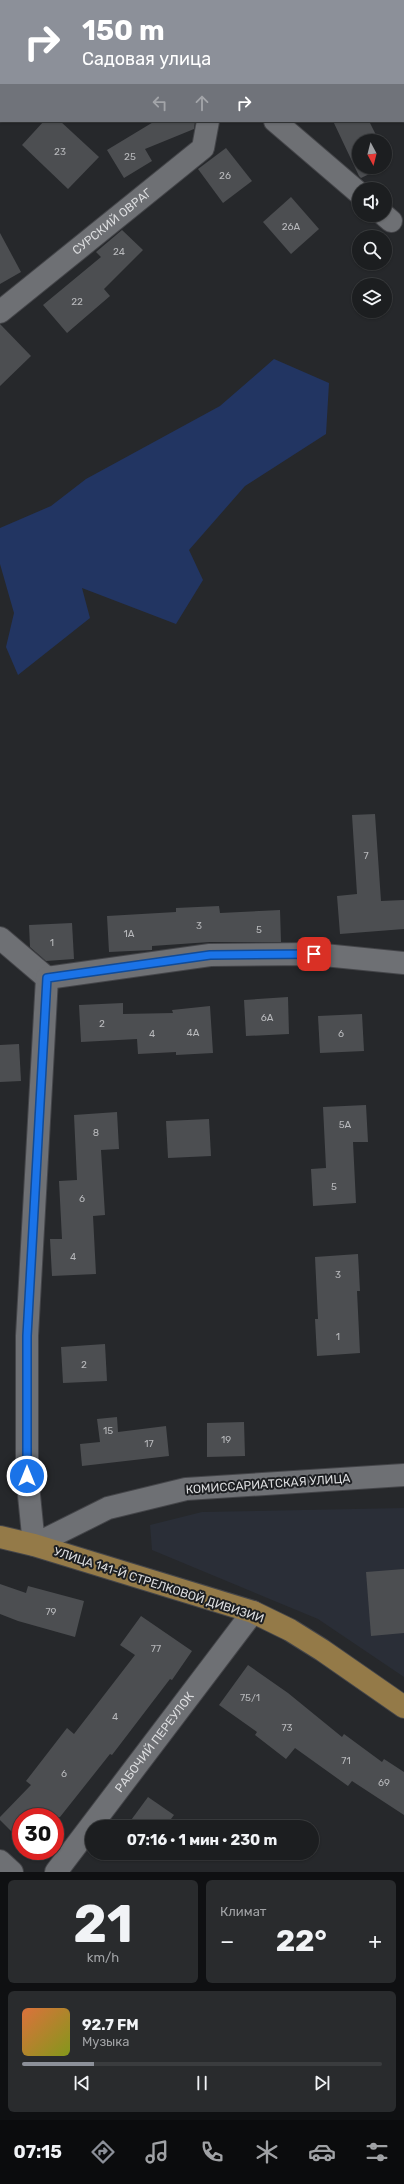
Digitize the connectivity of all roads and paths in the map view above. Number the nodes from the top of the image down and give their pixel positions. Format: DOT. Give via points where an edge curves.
graph roads {
  1 [pos="208,122"];
  2 [pos="276,122"];
  3 [pos="352,187"];
  4 [pos="0,312"];
  5 [pos="0,938"];
  6 [pos="404,963"];
  7 [pos="47,978"];
  8 [pos="404,1475"];
  9 [pos="0,1537"];
  10 [pos="34,1545"];
  11 [pos="252,1612"];
  12 [pos="404,1707"];
  13 [pos="0,1861"];
  14 [pos="12,1872"];
  15 [pos="56,1872"];
  1 -- 4 [label="street, СУРСКИЙ ОВРАГ" via="203,148"];
  2 -- 3 [label="street"];
  5 -- 7 [label="street"];
  6 -- 7 [label="street" via="314,954 210,955"];
  7 -- 10 [label="street" via="27,1336 27,1476"];
  8 -- 10 [label="street, КОМИССАРИАТСКАЯ УЛИЦА" via="186,1489 108,1508"];
  9 -- 10 [label="main road"];
  10 -- 11 [label="main road, УЛИЦА 141-Й СТРЕЛКОВОЙ ДИВИЗИИ"];
  11 -- 12 [label="main road, УЛИЦА 141-Й СТРЕЛКОВОЙ ДИВИЗИИ" via="290,1630 322,1650"];
  11 -- 15 [label="street, РАБОЧИЙ ПЕРЕУЛОК"];
  13 -- 14 [label="street"];
}
